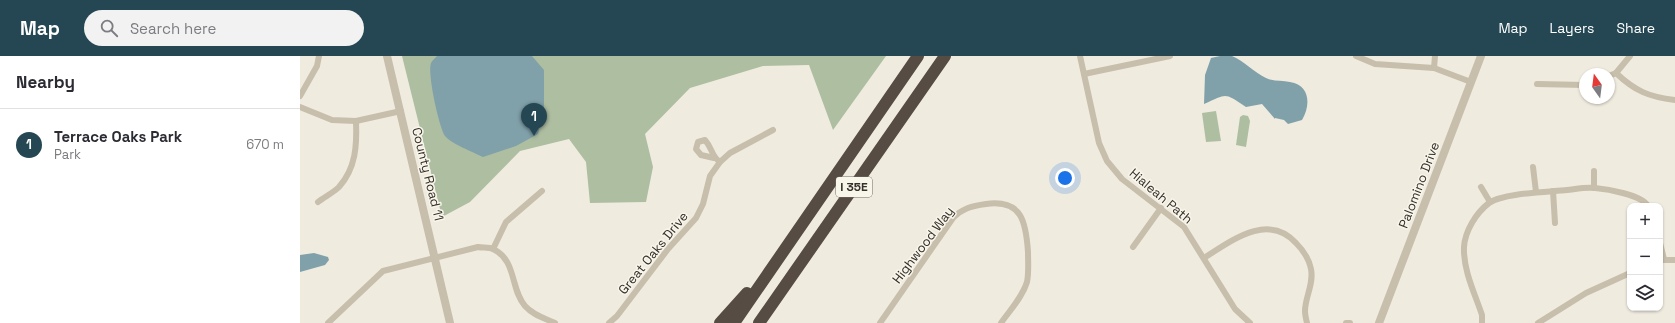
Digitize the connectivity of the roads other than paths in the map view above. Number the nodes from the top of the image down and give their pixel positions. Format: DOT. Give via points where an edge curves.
graph roads {
  1 [pos="319,56"];
  2 [pos="387,56"];
  3 [pos="918,56"];
  4 [pos="945,56"];
  5 [pos="1080,56"];
  6 [pos="1167,56"];
  7 [pos="1356,56"];
  8 [pos="1435,56"];
  9 [pos="1481,56"];
  10 [pos="1630,56"];
  11 [pos="1434,68"];
  12 [pos="1616,73"];
  13 [pos="1084,74"];
  14 [pos="1471,82"];
  15 [pos="1537,84"];
  16 [pos="1579,85"];
  17 [pos="300,96"];
  18 [pos="1675,100"];
  19 [pos="300,108"];
  20 [pos="401,111"];
  21 [pos="356,121"];
  22 [pos="773,130"];
  23 [pos="714,158"];
  24 [pos="720,162"];
  25 [pos="1533,167"];
  26 [pos="1594,171"];
  27 [pos="1481,187"];
  28 [pos="1594,188"];
  29 [pos="542,191"];
  30 [pos="1553,191"];
  31 [pos="1536,192"];
  32 [pos="318,202"];
  33 [pos="1490,202"];
  34 [pos="1647,203"];
  35 [pos="1161,208"];
  36 [pos="1555,224"];
  37 [pos="1132,247"];
  38 [pos="493,249"];
  39 [pos="436,257"];
  40 [pos="1204,258"];
  41 [pos="1663,259"];
  42 [pos="777,260"];
  43 [pos="1675,260"];
  44 [pos="1627,274"];
  45 [pos="444,298"];
  46 [pos="761,321"];
  47 [pos="328,323"];
  48 [pos="450,323"];
  49 [pos="454,323"];
  50 [pos="554,323"];
  51 [pos="609,323"];
  52 [pos="720,323"];
  53 [pos="734,323"];
  54 [pos="880,323"];
  55 [pos="1001,323"];
  56 [pos="1250,323"];
  57 [pos="1307,323"];
  58 [pos="1346,323"];
  59 [pos="1350,323"];
  60 [pos="1378,323"];
  61 [pos="1482,323"];
  62 [pos="1538,323"];
  1 -- 17 [label="street" via="317,66"];
  2 -- 20 [label="street, County Road 11"];
  3 -- 42 [label="highway, I 35E"];
  4 -- 46 [label="highway, I 35E"];
  5 -- 13 [label="street, Hialeah Path"];
  6 -- 13 [label="street"];
  7 -- 11 [label="street" via="1375,64"];
  8 -- 11 [label="street"];
  9 -- 14 [label="street, Palomino Drive"];
  10 -- 12 [label="street"];
  11 -- 14 [label="street"];
  12 -- 18 [label="street" via="1629,85 1647,95"];
  13 -- 35 [label="street, Hialeah Path" via="1099,143 1107,161 1122,179"];
  14 -- 60 [label="street, Palomino Drive"];
  15 -- 16 [label="street"];
  19 -- 21 [label="street" via="332,120"];
  20 -- 21 [label="street"];
  20 -- 39 [label="street, County Road 11"];
  21 -- 32 [label="street" via="357,147 350,169 338,187"];
  22 -- 24 [label="street, Great Oaks Drive" via="730,153"];
  23 -- 24 [label="street"];
  24 -- 51 [label="street, Great Oaks Drive" via="710,176 703,204 696,218"];
  25 -- 31 [label="street"];
  26 -- 28 [label="street"];
  27 -- 33 [label="street"];
  28 -- 30 [label="street"];
  28 -- 34 [label="street" via="1636,197"];
  29 -- 38 [label="street" via="506,222"];
  30 -- 31 [label="street"];
  30 -- 36 [label="street"];
  31 -- 33 [label="street" via="1508,196"];
  33 -- 61 [label="street" via="1472,222 1464,248 1466,266 1482,315"];
  35 -- 37 [label="street"];
  35 -- 40 [label="street, Hialeah Path" via="1184,227"];
  38 -- 39 [label="street" via="478,247"];
  38 -- 50 [label="street" via="508,261 519,296 525,306 532,313"];
  39 -- 45 [label="street, County Road 11"];
  39 -- 47 [label="street" via="383,271"];
  40 -- 56 [label="street, Hialeah Path" via="1235,309"];
  40 -- 57 [label="street" via="1253,230 1273,230 1292,238 1305,252 1311,269 1312,284 1305,310"];
  41 -- 43 [label="street"];
  42 -- 52 [label="highway"];
  42 -- 53 [label="highway, I 35E"];
  44 -- 62 [label="street" via="1586,293"];
  45 -- 48 [label="street"];
  45 -- 49 [label="street"];
  54 -- 55 [label="street, Highwood Way" via="953,218 968,207 997,203 1008,206 1018,213 1023,221 1027,230 1029,268 1022,296"];
  58 -- 59 [label="street"];
}
